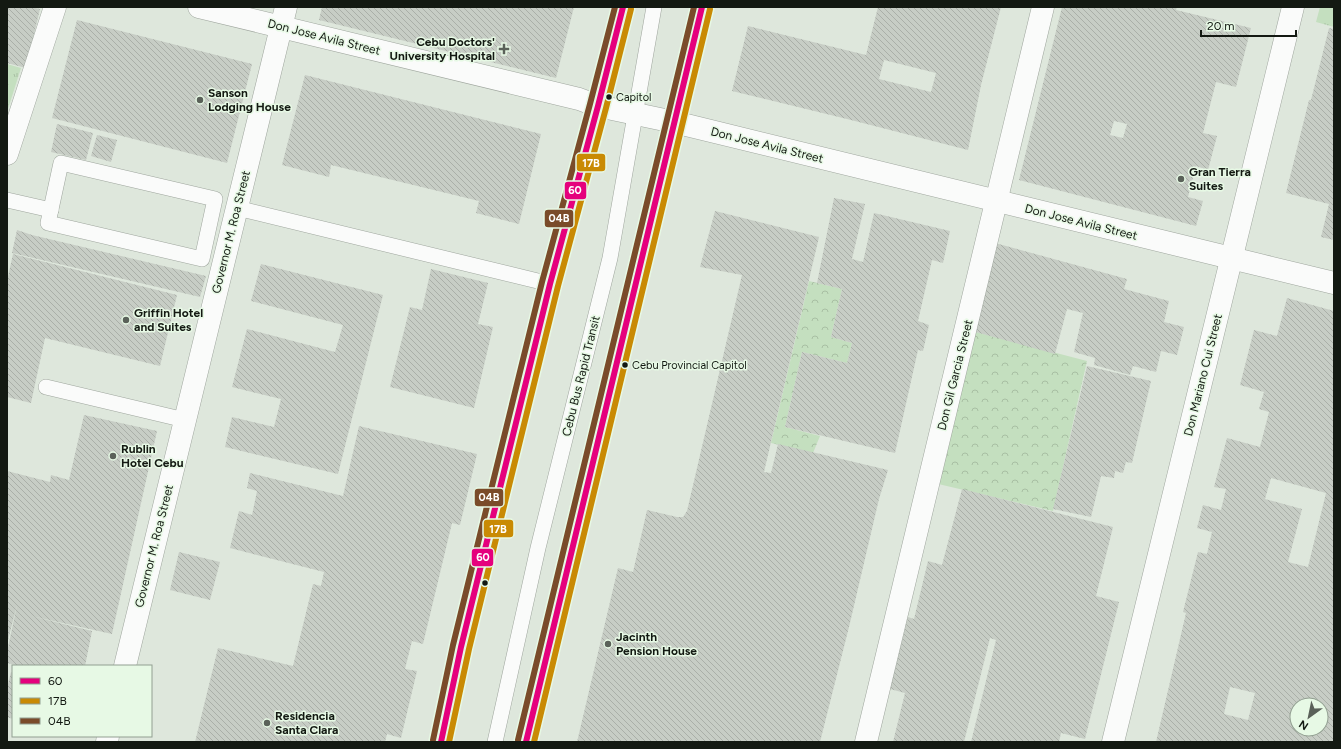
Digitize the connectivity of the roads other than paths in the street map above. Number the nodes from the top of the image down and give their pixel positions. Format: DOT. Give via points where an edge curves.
graph roads {
  1 [pos="55,7"];
  2 [pos="199,7"];
  3 [pos="622,7"];
  4 [pos="654,7"];
  5 [pos="702,7"];
  6 [pos="1043,7"];
  7 [pos="1293,7"];
  8 [pos="283,17"];
  9 [pos="598,106"];
  10 [pos="636,113"];
  11 [pos="674,122"];
  12 [pos="7,154"];
  13 [pos="7,200"];
  14 [pos="996,201"];
  15 [pos="51,210"];
  16 [pos="212,212"];
  17 [pos="236,212"];
  18 [pos="1231,258"];
  19 [pos="1334,283"];
  20 [pos="550,284"];
  21 [pos="46,387"];
  22 [pos="185,420"];
  23 [pos="125,665"];
  24 [pos="441,742"];
  25 [pos="495,742"];
  26 [pos="526,742"];
  27 [pos="866,742"];
  28 [pos="1113,742"];
  1 -- 12 [label="street"];
  2 -- 8 [label="street, Don Jose Avila Street"];
  3 -- 9 [label="street"];
  4 -- 10 [label="lane, Cebu Bus Rapid Transit"];
  5 -- 11 [label="street"];
  6 -- 14 [label="street, Don Gil Garcia Street"];
  7 -- 18 [label="street, Don Mariano Cui Street"];
  8 -- 9 [label="street, Don Jose Avila Street"];
  8 -- 17 [label="street, Governor M. Roa Street"];
  9 -- 10 [label="street, Don Jose Avila Street"];
  9 -- 20 [label="street"];
  10 -- 11 [label="street, Don Jose Avila Street"];
  10 -- 25 [label="lane, Cebu Bus Rapid Transit" via="610,258 538,548"];
  11 -- 14 [label="street, Don Jose Avila Street"];
  11 -- 26 [label="street"];
  13 -- 15 [label="lane"];
  14 -- 18 [label="street, Don Jose Avila Street"];
  14 -- 27 [label="street, Don Gil Garcia Street"];
  15 -- 16 [label="lane" via="61,163 215,199"];
  15 -- 16 [label="lane" via="48,223 202,259"];
  16 -- 17 [label="lane"];
  17 -- 20 [label="lane"];
  17 -- 22 [label="street, Governor M. Roa Street"];
  18 -- 19 [label="street, Don Jose Avila Street"];
  18 -- 28 [label="street, Don Mariano Cui Street"];
  20 -- 24 [label="street" via="463,639"];
  21 -- 22 [label="lane"];
  22 -- 23 [label="street, Governor M. Roa Street"];
}
